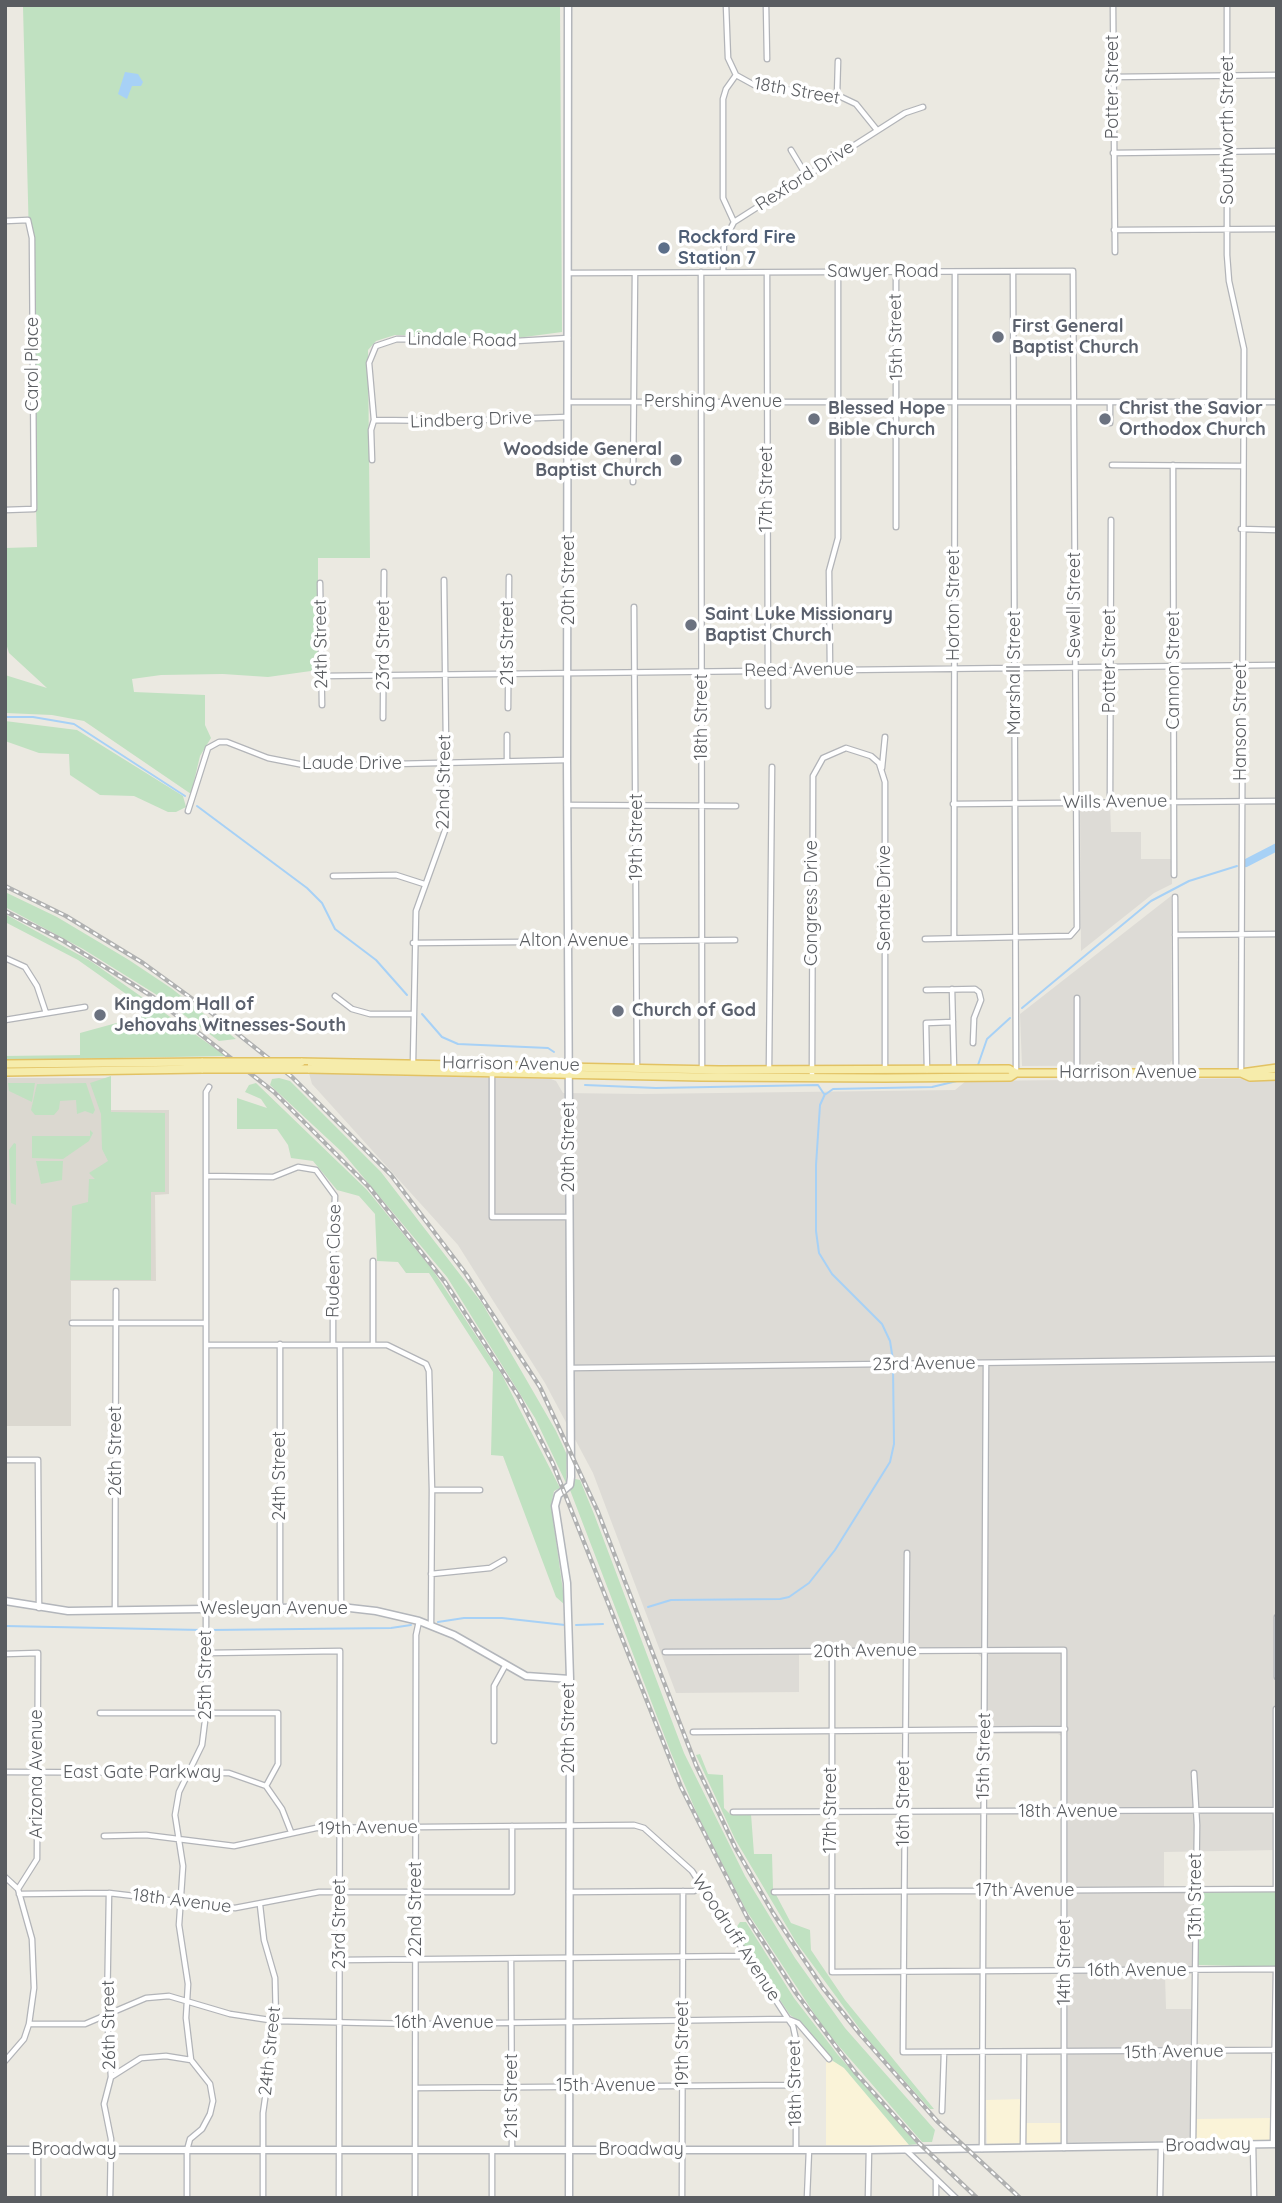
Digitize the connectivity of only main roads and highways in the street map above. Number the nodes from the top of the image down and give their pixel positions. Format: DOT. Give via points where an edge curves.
graph roads {
  1 [pos="5,1064"];
  2 [pos="203,1066"];
  3 [pos="1277,1068"];
  4 [pos="5,1072"];
  5 [pos="702,1073"];
  6 [pos="1016,1073"];
  7 [pos="1241,1073"];
  8 [pos="812,1074"];
  9 [pos="1277,1076"];
  1 -- 2 [label="main road, Harrison Avenue"];
  2 -- 4 [label="main road, Harrison Avenue"];
  2 -- 5 [label="main road, Harrison Avenue, bridge"];
  2 -- 5 [label="main road, Harrison Avenue, bridge" via="413,1062"];
  3 -- 7 [label="main road, Harrison Avenue"];
  5 -- 8 [label="main road, Harrison Avenue"];
  5 -- 8 [label="main road, Harrison Avenue" via="769,1070"];
  6 -- 7 [label="main road, Harrison Avenue"];
  6 -- 8 [label="main road, Harrison Avenue" via="1009,1069"];
  6 -- 8 [label="main road, Harrison Avenue" via="1010,1077"];
  7 -- 9 [label="main road, Harrison Avenue"];
}
